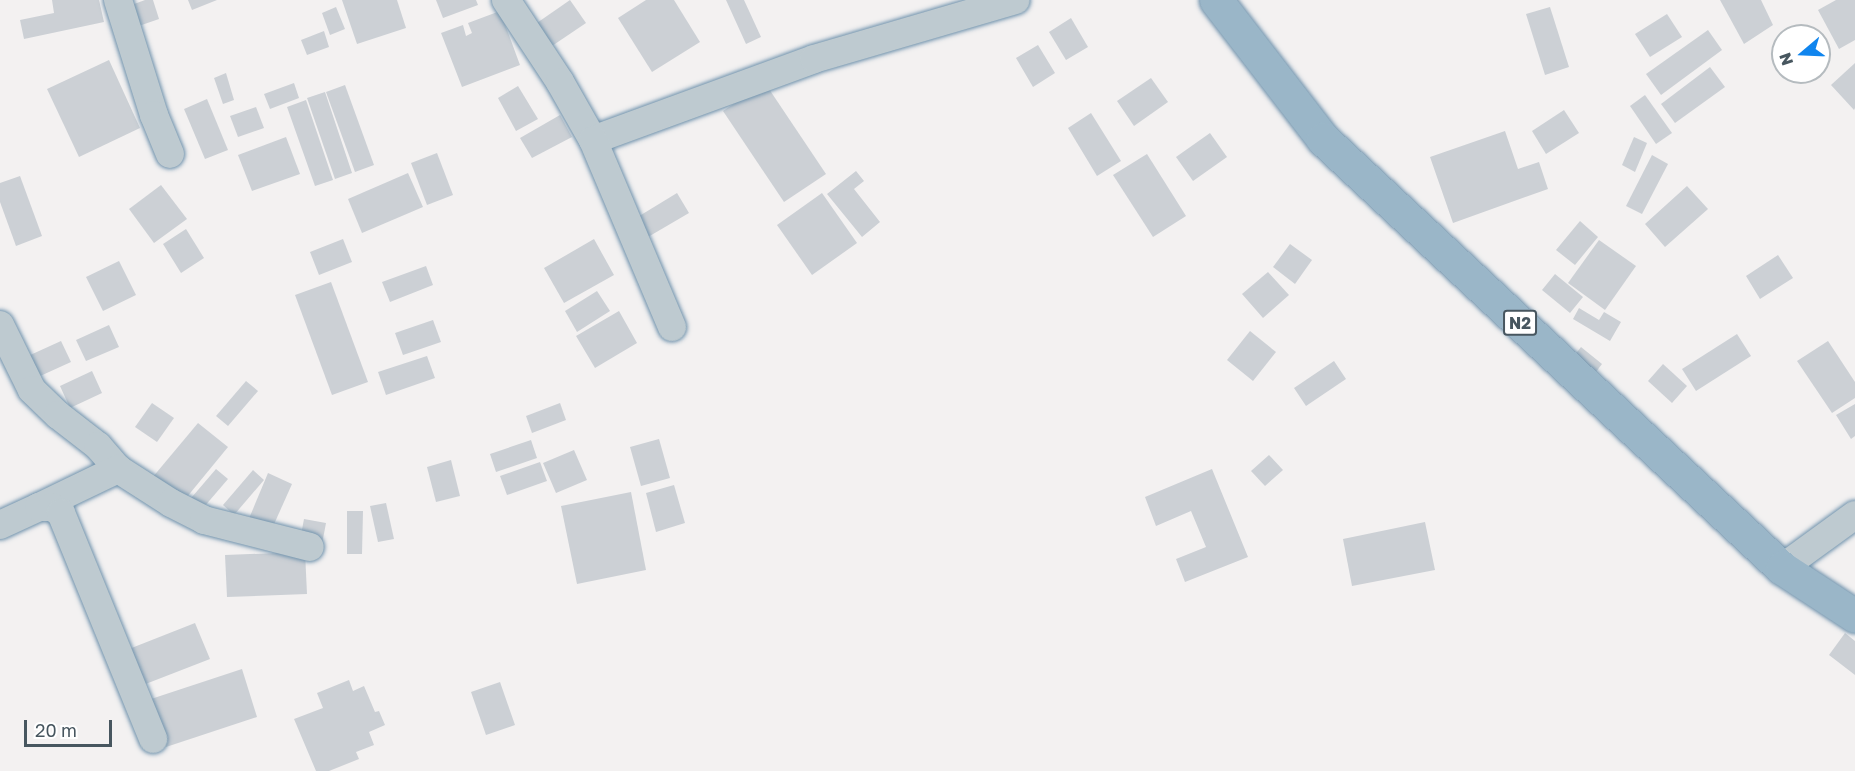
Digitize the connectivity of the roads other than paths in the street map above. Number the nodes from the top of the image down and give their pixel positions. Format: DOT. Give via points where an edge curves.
graph roads {
  1 [pos="118,0"];
  2 [pos="506,0"];
  3 [pos="1017,0"];
  4 [pos="1216,0"];
  5 [pos="593,140"];
  6 [pos="170,154"];
  7 [pos="0,325"];
  8 [pos="672,327"];
  9 [pos="118,469"];
  10 [pos="39,507"];
  11 [pos="1855,514"];
  12 [pos="0,525"];
  13 [pos="310,547"];
  14 [pos="1782,567"];
  15 [pos="1855,616"];
  16 [pos="153,740"];
  1 -- 6 [label="street"];
  2 -- 5 [label="street"];
  3 -- 5 [label="street" via="814,59"];
  4 -- 14 [label="highway, N2" via="1323,139"];
  5 -- 8 [label="street"];
  7 -- 9 [label="street" via="32,390 58,416 98,446"];
  9 -- 10 [label="street"];
  9 -- 13 [label="street" via="204,520"];
  10 -- 12 [label="street"];
  10 -- 16 [label="street" via="52,507 61,513"];
  11 -- 14 [label="street"];
  14 -- 15 [label="highway, N2"];
}
